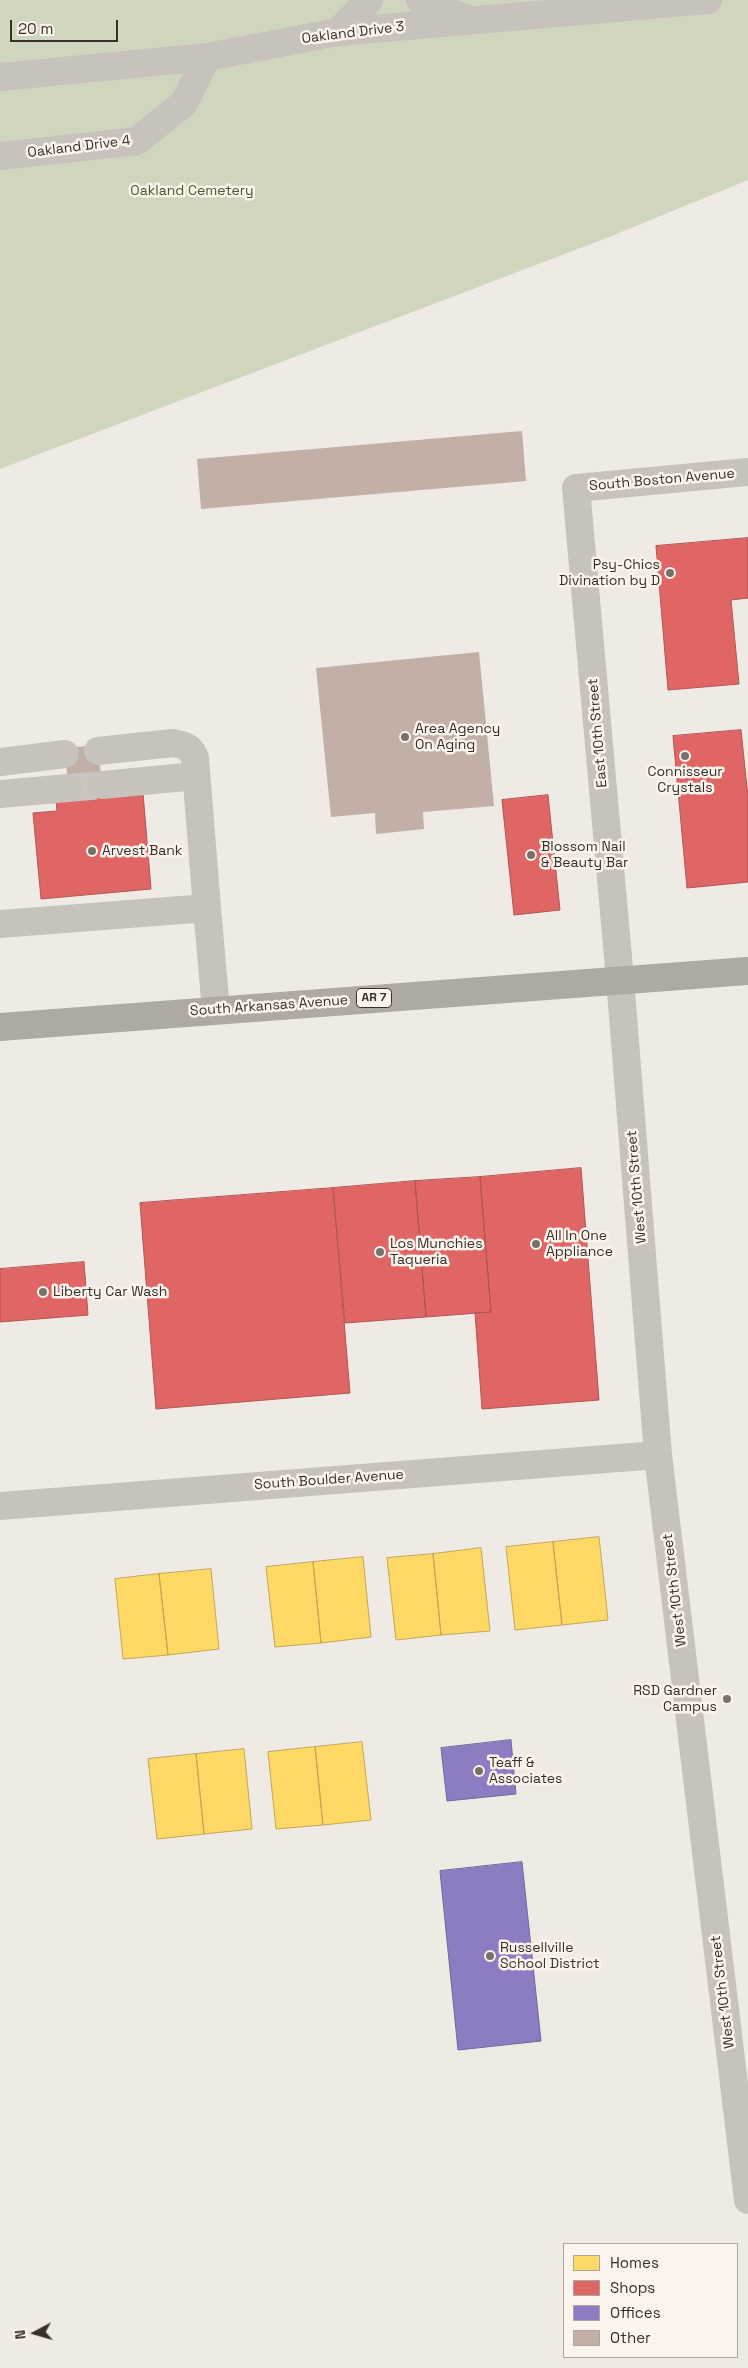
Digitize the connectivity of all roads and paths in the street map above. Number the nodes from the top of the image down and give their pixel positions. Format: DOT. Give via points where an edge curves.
graph roads {
  1 [pos="369,0"];
  2 [pos="420,0"];
  3 [pos="708,0"];
  4 [pos="470,20"];
  5 [pos="338,32"];
  6 [pos="207,57"];
  7 [pos="0,77"];
  8 [pos="0,156"];
  9 [pos="748,472"];
  10 [pos="576,488"];
  11 [pos="0,762"];
  12 [pos="100,768"];
  13 [pos="67,771"];
  14 [pos="0,778"];
  15 [pos="0,794"];
  16 [pos="207,908"];
  17 [pos="0,924"];
  18 [pos="748,971"];
  19 [pos="620,979"];
  20 [pos="216,1010"];
  21 [pos="0,1027"];
  22 [pos="658,1455"];
  23 [pos="0,1506"];
  24 [pos="748,2200"];
  1 -- 5 [label="street"];
  2 -- 4 [label="street"];
  3 -- 4 [label="street, Oakland Drive 3"];
  4 -- 5 [label="street, Oakland Drive 3"];
  5 -- 6 [label="street, Oakland Drive 3"];
  6 -- 7 [label="street, Oakland Drive 3"];
  6 -- 8 [label="street, Oakland Drive 4" via="184,103 137,141"];
  9 -- 10 [label="street, South Boston Avenue"];
  10 -- 19 [label="street, East 10th Street"];
  11 -- 13 [label="street"];
  12 -- 16 [label="street" via="195,767"];
  13 -- 14 [label="street"];
  13 -- 15 [label="street"];
  16 -- 17 [label="street"];
  16 -- 20 [label="street"];
  18 -- 19 [label="highway, South Arkansas Avenue / AR 7"];
  19 -- 20 [label="highway, South Arkansas Avenue / AR 7"];
  19 -- 22 [label="street, West 10th Street"];
  20 -- 21 [label="highway, South Arkansas Avenue / AR 7"];
  22 -- 23 [label="street, South Boulder Avenue"];
  22 -- 24 [label="street, West 10th Street"];
}
